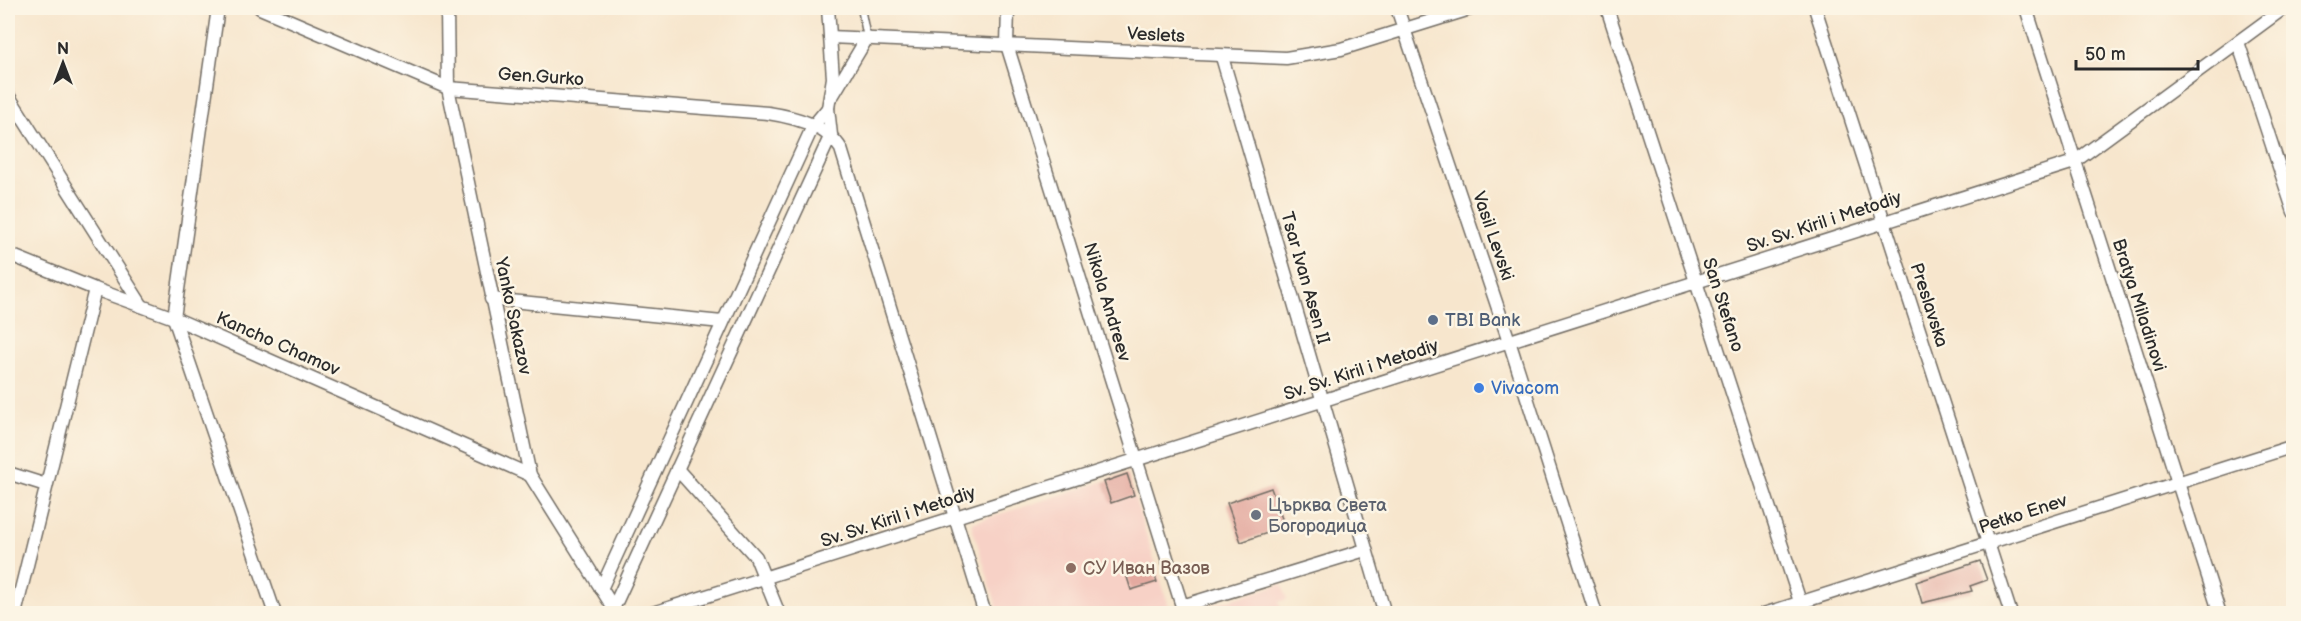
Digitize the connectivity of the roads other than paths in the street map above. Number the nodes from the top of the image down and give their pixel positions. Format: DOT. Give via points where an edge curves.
graph roads {
  1 [pos="218,8"];
  2 [pos="260,8"];
  3 [pos="447,8"];
  4 [pos="828,8"];
  5 [pos="861,8"];
  6 [pos="1008,8"];
  7 [pos="1398,8"];
  8 [pos="1473,8"];
  9 [pos="1607,8"];
  10 [pos="1815,8"];
  11 [pos="2026,8"];
  12 [pos="2284,8"];
  13 [pos="1404,29"];
  14 [pos="830,37"];
  15 [pos="867,39"];
  16 [pos="2238,42"];
  17 [pos="1007,45"];
  18 [pos="1222,57"];
  19 [pos="448,88"];
  20 [pos="8,95"];
  21 [pos="829,104"];
  22 [pos="813,126"];
  23 [pos="831,135"];
  24 [pos="2074,162"];
  25 [pos="2294,212"];
  26 [pos="1883,222"];
  27 [pos="8,254"];
  28 [pos="1696,282"];
  29 [pos="95,290"];
  30 [pos="491,299"];
  31 [pos="142,306"];
  32 [pos="174,318"];
  33 [pos="722,322"];
  34 [pos="1509,341"];
  35 [pos="1322,401"];
  36 [pos="2294,446"];
  37 [pos="1138,459"];
  38 [pos="677,469"];
  39 [pos="8,473"];
  40 [pos="530,475"];
  41 [pos="2178,483"];
  42 [pos="46,485"];
  43 [pos="954,518"];
  44 [pos="1989,544"];
  45 [pos="1365,550"];
  46 [pos="766,577"];
  47 [pos="601,589"];
  48 [pos="1802,608"];
  49 [pos="615,611"];
  50 [pos="778,611"];
  51 [pos="15,614"];
  52 [pos="275,614"];
  53 [pos="650,614"];
  54 [pos="764,614"];
  55 [pos="985,614"];
  56 [pos="1384,614"];
  57 [pos="1596,614"];
  58 [pos="1764,614"];
  59 [pos="2011,614"];
  60 [pos="2220,614"];
  1 -- 32 [label="street"];
  2 -- 19 [label="street, Gen.Gurko"];
  3 -- 19 [label="street, Yanko Sakazov"];
  4 -- 14 [label="street"];
  5 -- 15 [label="lane"];
  6 -- 17 [label="street, Nikola Andreev"];
  7 -- 13 [label="street, Vasil Levski"];
  8 -- 13 [label="street, Veslets"];
  9 -- 28 [label="street, San Stefano"];
  10 -- 26 [label="street, Preslavska"];
  11 -- 24 [label="street, Bratya Miladinovi"];
  12 -- 16 [label="street, Sv. Sv. Kiril i Metodiy"];
  13 -- 18 [label="street, Veslets" via="1341,49 1286,58"];
  13 -- 34 [label="street, Vasil Levski"];
  14 -- 15 [label="street, Veslets"];
  14 -- 21 [label="street" via="833,78"];
  15 -- 17 [label="street, Veslets"];
  15 -- 21 [label="street"];
  16 -- 24 [label="street, Sv. Sv. Kiril i Metodiy"];
  16 -- 25 [label="street"];
  17 -- 18 [label="street, Veslets"];
  17 -- 37 [label="street, Nikola Andreev"];
  18 -- 35 [label="street, Tsar Ivan Asen II"];
  19 -- 22 [label="street, Gen.Gurko" via="768,113"];
  19 -- 30 [label="street, Yanko Sakazov"];
  20 -- 31 [label="street"];
  21 -- 22 [label="street"];
  21 -- 23 [label="street"];
  22 -- 23 [label="street, Gen.Gurko"];
  22 -- 33 [label="street"];
  23 -- 38 [label="street"];
  23 -- 43 [label="street" via="844,158"];
  24 -- 26 [label="street, Sv. Sv. Kiril i Metodiy"];
  24 -- 41 [label="street, Bratya Miladinovi"];
  26 -- 28 [label="street, Sv. Sv. Kiril i Metodiy"];
  26 -- 44 [label="street, Preslavska"];
  27 -- 29 [label="street, Kancho Chamov"];
  28 -- 34 [label="street, Sv. Sv. Kiril i Metodiy"];
  28 -- 48 [label="street, San Stefano"];
  29 -- 31 [label="street, Kancho Chamov"];
  29 -- 42 [label="street"];
  30 -- 33 [label="street"];
  30 -- 40 [label="street, Yanko Sakazov"];
  31 -- 32 [label="street, Kancho Chamov"];
  32 -- 40 [label="street, Kancho Chamov"];
  32 -- 52 [label="street"];
  33 -- 47 [label="street"];
  34 -- 35 [label="street, Sv. Sv. Kiril i Metodiy"];
  34 -- 57 [label="street, Vasil Levski"];
  35 -- 37 [label="street, Sv. Sv. Kiril i Metodiy"];
  35 -- 45 [label="street, Tsar Ivan Asen II"];
  36 -- 41 [label="street, Petko Enev"];
  37 -- 43 [label="street, Sv. Sv. Kiril i Metodiy"];
  37 -- 45 [label="street, Nikola Andreev" via="1182,606"];
  38 -- 46 [label="street" via="756,557"];
  38 -- 49 [label="street"];
  39 -- 42 [label="street"];
  40 -- 47 [label="street, Yanko Sakazov"];
  41 -- 44 [label="street, Petko Enev"];
  41 -- 60 [label="street, Bratya Miladinovi"];
  42 -- 51 [label="street"];
  43 -- 46 [label="street, Sv. Sv. Kiril i Metodiy"];
  43 -- 55 [label="street"];
  44 -- 48 [label="street, Petko Enev"];
  44 -- 59 [label="street, Preslavska"];
  45 -- 56 [label="street, Tsar Ivan Asen II"];
  46 -- 50 [label="street"];
  46 -- 53 [label="street, Sv. Sv. Kiril i Metodiy"];
  47 -- 49 [label="street, Yanko Sakazov"];
  48 -- 58 [label="street, Petko Enev"];
  50 -- 54 [label="lane"];
}
